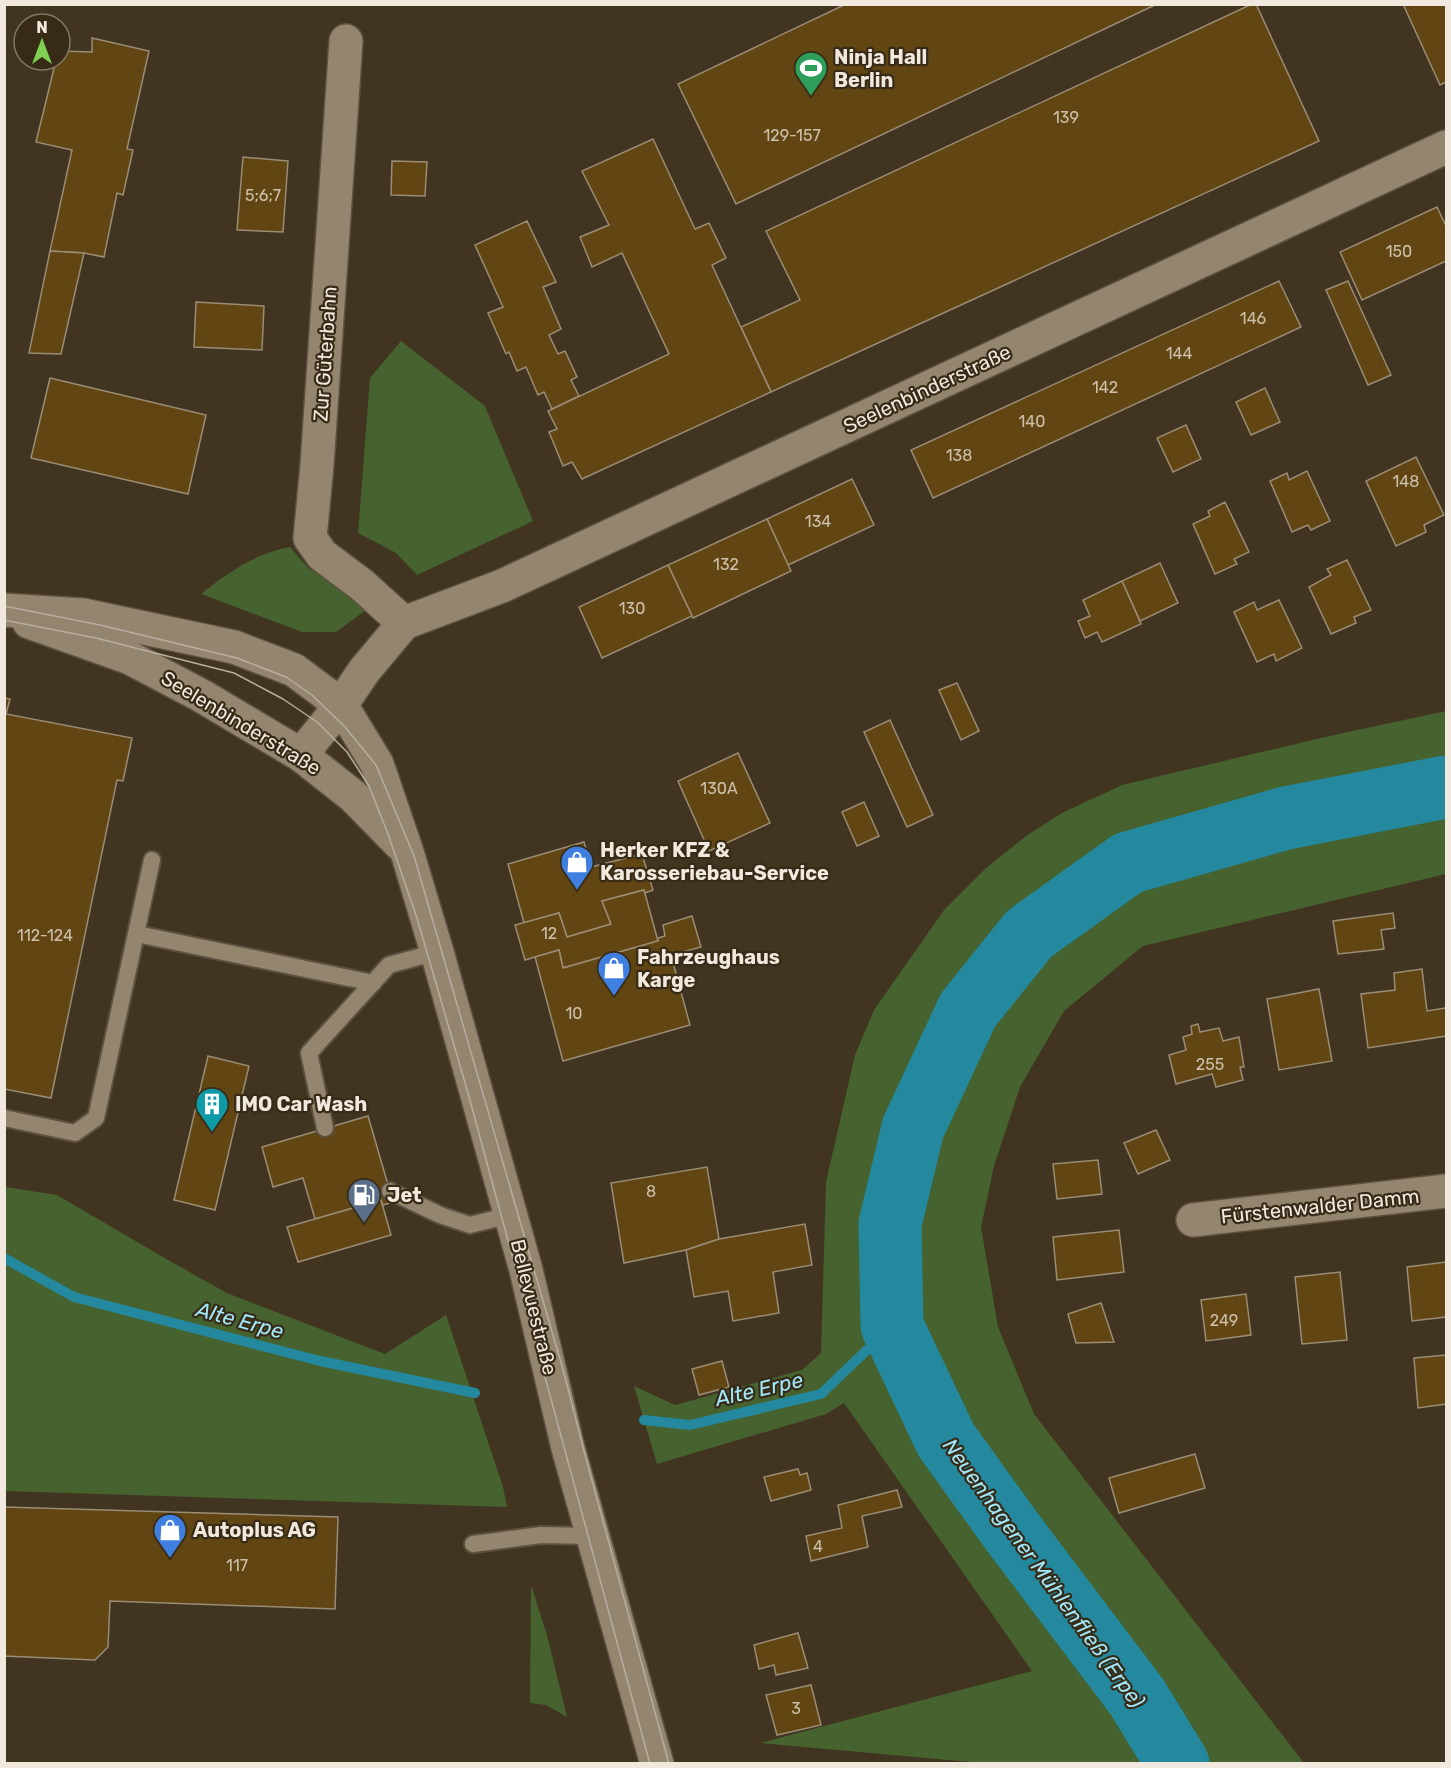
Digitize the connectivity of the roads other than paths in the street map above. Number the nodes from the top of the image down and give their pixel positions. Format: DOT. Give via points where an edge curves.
graph roads {
  1 [pos="346,41"];
  2 [pos="1446,147"];
  3 [pos="4,612"];
  4 [pos="404,623"];
  5 [pos="341,705"];
  6 [pos="301,755"];
  7 [pos="407,852"];
  8 [pos="152,860"];
  9 [pos="137,934"];
  10 [pos="437,952"];
  11 [pos="373,982"];
  12 [pos="4,1119"];
  13 [pos="325,1128"];
  14 [pos="390,1191"];
  15 [pos="1446,1191"];
  16 [pos="510,1215"];
  17 [pos="1193,1220"];
  18 [pos="592,1536"];
  19 [pos="473,1544"];
  20 [pos="657,1764"];
  1 -- 4 [label="street, Zur Güterbahn" via="310,538 322,555"];
  2 -- 4 [label="street, Seelenbinderstraße" via="502,586"];
  3 -- 5 [label="street, Seelenbinderstraße" via="83,615 234,647 294,670"];
  3 -- 6 [label="street, Seelenbinderstraße" via="130,658"];
  4 -- 5 [label="street"];
  5 -- 6 [label="street"];
  5 -- 7 [label="street, Seelenbinderstraße" via="376,764"];
  6 -- 7 [label="street, Seelenbinderstraße" via="353,796"];
  7 -- 10 [label="street, Bellevuestraße"];
  8 -- 9 [label="lane"];
  9 -- 11 [label="lane"];
  9 -- 12 [label="lane" via="96,1118 75,1132"];
  10 -- 11 [label="lane" via="389,965"];
  10 -- 16 [label="street, Bellevuestraße"];
  11 -- 13 [label="lane" via="309,1053"];
  14 -- 16 [label="lane" via="470,1226"];
  15 -- 17 [label="street, Fürstenwalder Damm"];
  16 -- 18 [label="street, Bellevuestraße"];
  18 -- 19 [label="lane" via="541,1535"];
  18 -- 20 [label="street, Bellevuestraße"];
}
